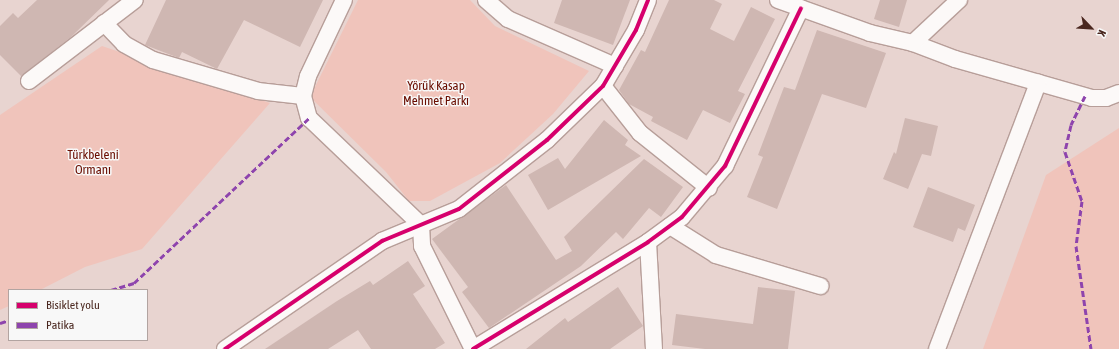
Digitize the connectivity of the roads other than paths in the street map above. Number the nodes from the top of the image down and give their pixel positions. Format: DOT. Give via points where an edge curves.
graph roads {
  1 [pos="135,0"];
  2 [pos="344,0"];
  3 [pos="486,0"];
  4 [pos="648,0"];
  5 [pos="958,0"];
  6 [pos="782,1"];
  7 [pos="801,8"];
  8 [pos="104,24"];
  9 [pos="913,43"];
  10 [pos="615,66"];
  11 [pos="29,81"];
  12 [pos="1038,83"];
  13 [pos="603,86"];
  14 [pos="1119,93"];
  15 [pos="303,96"];
  16 [pos="709,188"];
  17 [pos="421,225"];
  18 [pos="670,226"];
  19 [pos="648,242"];
  20 [pos="820,286"];
  21 [pos="248,343"];
  22 [pos="225,349"];
  23 [pos="473,349"];
  24 [pos="654,349"];
  25 [pos="937,349"];
  1 -- 8 [label="street"];
  2 -- 15 [label="street" via="308,76"];
  3 -- 10 [label="street" via="508,19"];
  4 -- 10 [label="street" via="636,30"];
  5 -- 9 [label="street"];
  6 -- 7 [label="street"];
  7 -- 9 [label="street" via="870,33"];
  7 -- 16 [label="street" via="743,133"];
  8 -- 11 [label="street"];
  8 -- 15 [label="street" via="124,44 154,60 258,91"];
  9 -- 12 [label="street" via="954,59"];
  10 -- 13 [label="street"];
  12 -- 14 [label="street" via="1092,98 1106,98"];
  12 -- 25 [label="street"];
  13 -- 16 [label="street" via="640,133"];
  13 -- 17 [label="street" via="547,140 502,177 459,209"];
  15 -- 17 [label="street" via="309,118"];
  16 -- 18 [label="street"];
  17 -- 21 [label="street" via="382,241"];
  17 -- 23 [label="street" via="422,246"];
  18 -- 19 [label="street"];
  18 -- 20 [label="street" via="716,255"];
  19 -- 23 [label="street"];
  19 -- 24 [label="street"];
  21 -- 22 [label="street"];
}
